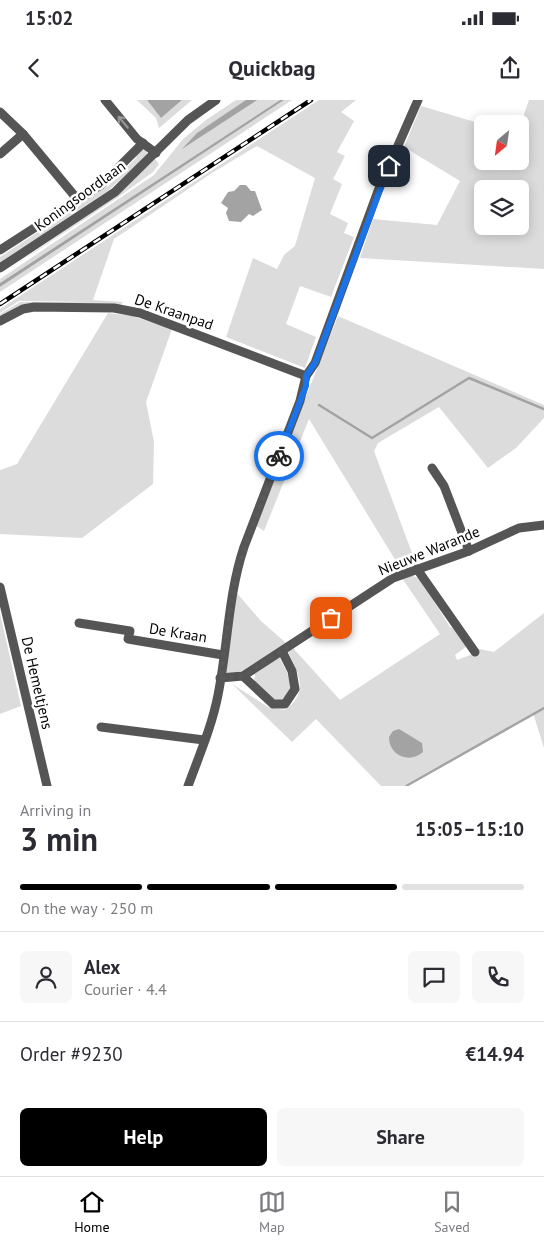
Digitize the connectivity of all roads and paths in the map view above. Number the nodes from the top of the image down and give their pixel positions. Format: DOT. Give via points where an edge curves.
graph roads {
  1 [pos="105,100"];
  2 [pos="216,100"];
  3 [pos="418,100"];
  4 [pos="0,112"];
  5 [pos="23,134"];
  6 [pos="143,144"];
  7 [pos="156,153"];
  8 [pos="0,154"];
  9 [pos="78,200"];
  10 [pos="0,250"];
  11 [pos="0,268"];
  12 [pos="0,322"];
  13 [pos="306,376"];
  14 [pos="432,468"];
  15 [pos="544,525"];
  16 [pos="469,551"];
  17 [pos="417,569"];
  18 [pos="0,587"];
  19 [pos="79,622"];
  20 [pos="282,651"];
  21 [pos="475,652"];
  22 [pos="223,655"];
  23 [pos="243,676"];
  24 [pos="220,678"];
  25 [pos="101,728"];
  26 [pos="204,740"];
  27 [pos="47,786"];
  28 [pos="188,786"];
  6 -- 1 [label="street, one-way"];
  2 -- 7 [label="street, Koningsoordlaan" via="188,120"];
  3 -- 13 [label="street, De Kraan" via="378,191 315,363"];
  4 -- 5 [label="street"];
  5 -- 8 [label="street"];
  5 -- 9 [label="street"];
  6 -- 7 [label="street"];
  6 -- 9 [label="street, Koningsoordlaan" via="110,178"];
  7 -- 11 [label="street, Koningsoordlaan" via="115,192"];
  9 -- 10 [label="street, Koningsoordlaan"];
  12 -- 13 [label="street, De Kraanpad" via="23,309 34,307 128,310"];
  13 -- 22 [label="street, De Kraan" via="306,386 236,572"];
  14 -- 16 [label="street" via="444,486"];
  15 -- 16 [label="street, Nieuwe Warande" via="519,528"];
  16 -- 17 [label="street, Nieuwe Warande"];
  17 -- 20 [label="street, Nieuwe Warande" via="380,585"];
  17 -- 21 [label="street"];
  18 -- 27 [label="street, De Hemeltjens"];
  19 -- 22 [label="street, De Kraan" via="130,631 128,639"];
  20 -- 23 [label="street, Nieuwe Warande"];
  20 -- 23 [label="street" via="292,671 295,689 285,704 273,704"];
  22 -- 24 [label="street, De Kraan"];
  23 -- 24 [label="street, Nieuwe Warande"];
  24 -- 26 [label="street, De Kraan"];
  25 -- 26 [label="street"];
  26 -- 28 [label="street, De Kraan"];
}
